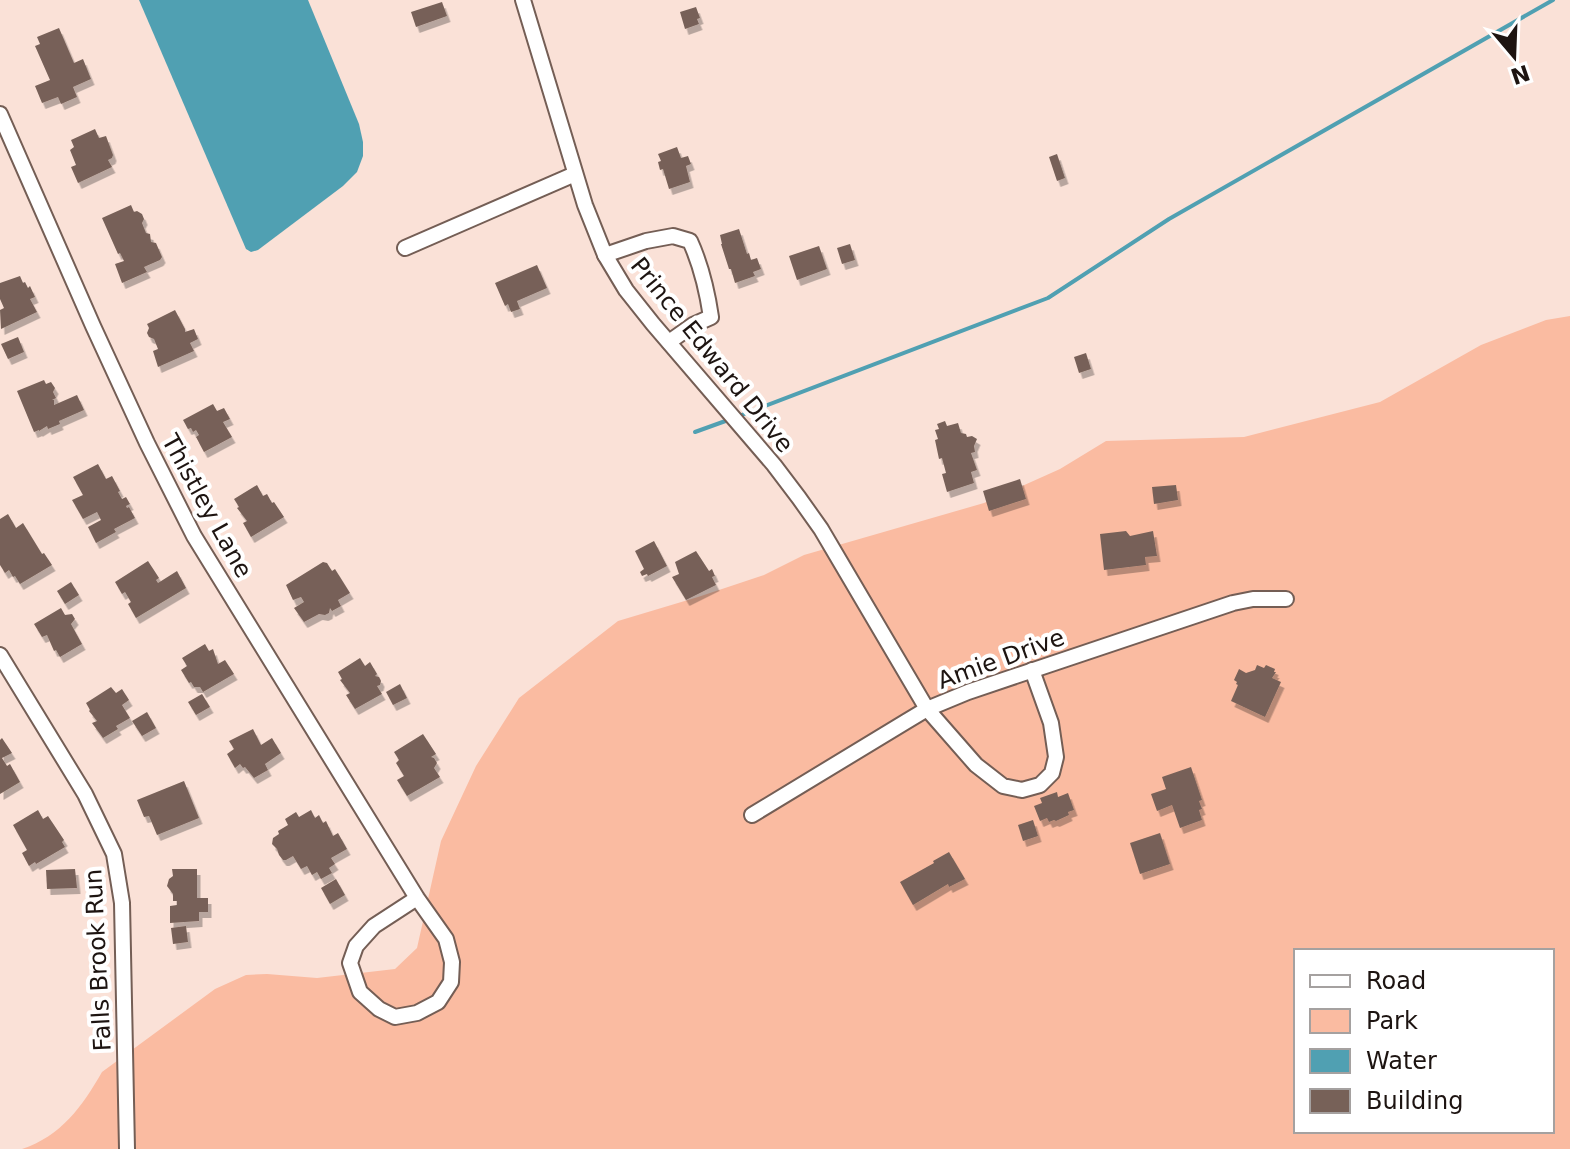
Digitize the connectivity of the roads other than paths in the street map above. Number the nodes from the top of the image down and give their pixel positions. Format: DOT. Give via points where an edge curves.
graph roads {
  1 [pos="523,0"];
  2 [pos="0,114"];
  3 [pos="575,174"];
  4 [pos="405,248"];
  5 [pos="605,255"];
  6 [pos="669,342"];
  7 [pos="1286,599"];
  8 [pos="0,655"];
  9 [pos="1032,670"];
  10 [pos="927,709"];
  11 [pos="752,815"];
  12 [pos="417,898"];
  13 [pos="127,1149"];
  1 -- 3 [label="street, Prince Edward Drive"];
  2 -- 12 [label="street, Thistley Lane" via="93,326 194,536"];
  3 -- 4 [label="street"];
  3 -- 5 [label="street, Prince Edward Drive"];
  5 -- 6 [label="street, Prince Edward Drive"];
  5 -- 6 [label="street" via="673,236 690,241 711,317"];
  6 -- 10 [label="street, Prince Edward Drive" via="821,529"];
  7 -- 9 [label="street, Amie Drive" via="1233,603"];
  8 -- 13 [label="street, Falls Brook Run" via="85,794 114,854 122,903"];
  9 -- 10 [label="street, Amie Drive"];
  9 -- 10 [label="street, Prince Edward Drive" via="1051,723 1056,757 1052,773 1040,785 1022,790 1003,786 976,765"];
  10 -- 11 [label="street, Amie Drive"];
  12 -- 12 [label="street, Thistley Lane" via="374,926 356,946 350,963 360,992 395,1017 438,1002 451,982 446,939"];
}
